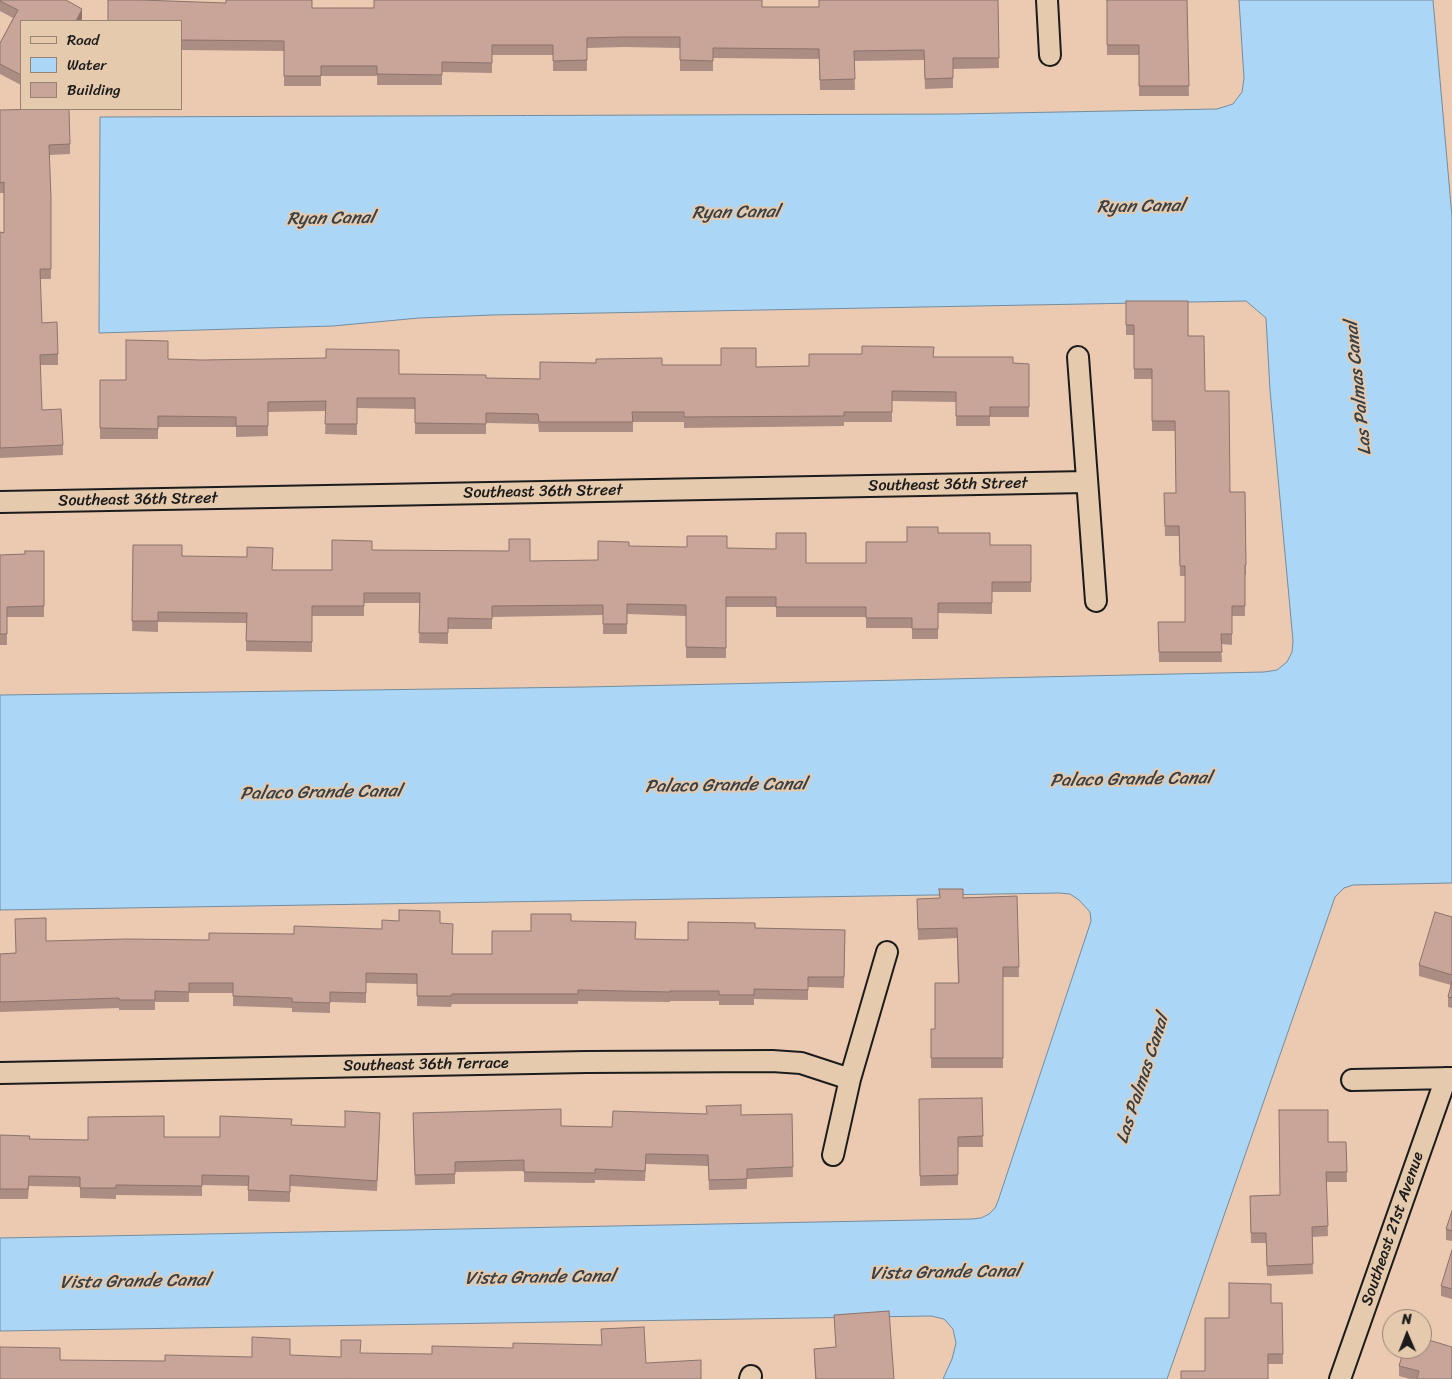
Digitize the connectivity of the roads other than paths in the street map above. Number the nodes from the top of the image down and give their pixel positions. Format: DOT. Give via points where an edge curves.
graph roads {
  1 [pos="1047,0"];
  2 [pos="1050,55"];
  3 [pos="1078,357"];
  4 [pos="1087,482"];
  5 [pos="0,502"];
  6 [pos="1096,601"];
  7 [pos="887,952"];
  8 [pos="0,1073"];
  9 [pos="1449,1078"];
  10 [pos="850,1079"];
  11 [pos="1352,1080"];
  12 [pos="833,1155"];
  13 [pos="1340,1379"];
  1 -- 2 [label="street"];
  3 -- 4 [label="street"];
  4 -- 5 [label="street, Southeast 36th Street"];
  4 -- 6 [label="street"];
  7 -- 10 [label="street"];
  8 -- 10 [label="street, Southeast 36th Terrace" via="772,1061 801,1063"];
  9 -- 11 [label="street"];
  9 -- 13 [label="street, Southeast 21st Avenue"];
  10 -- 12 [label="street"];
}
